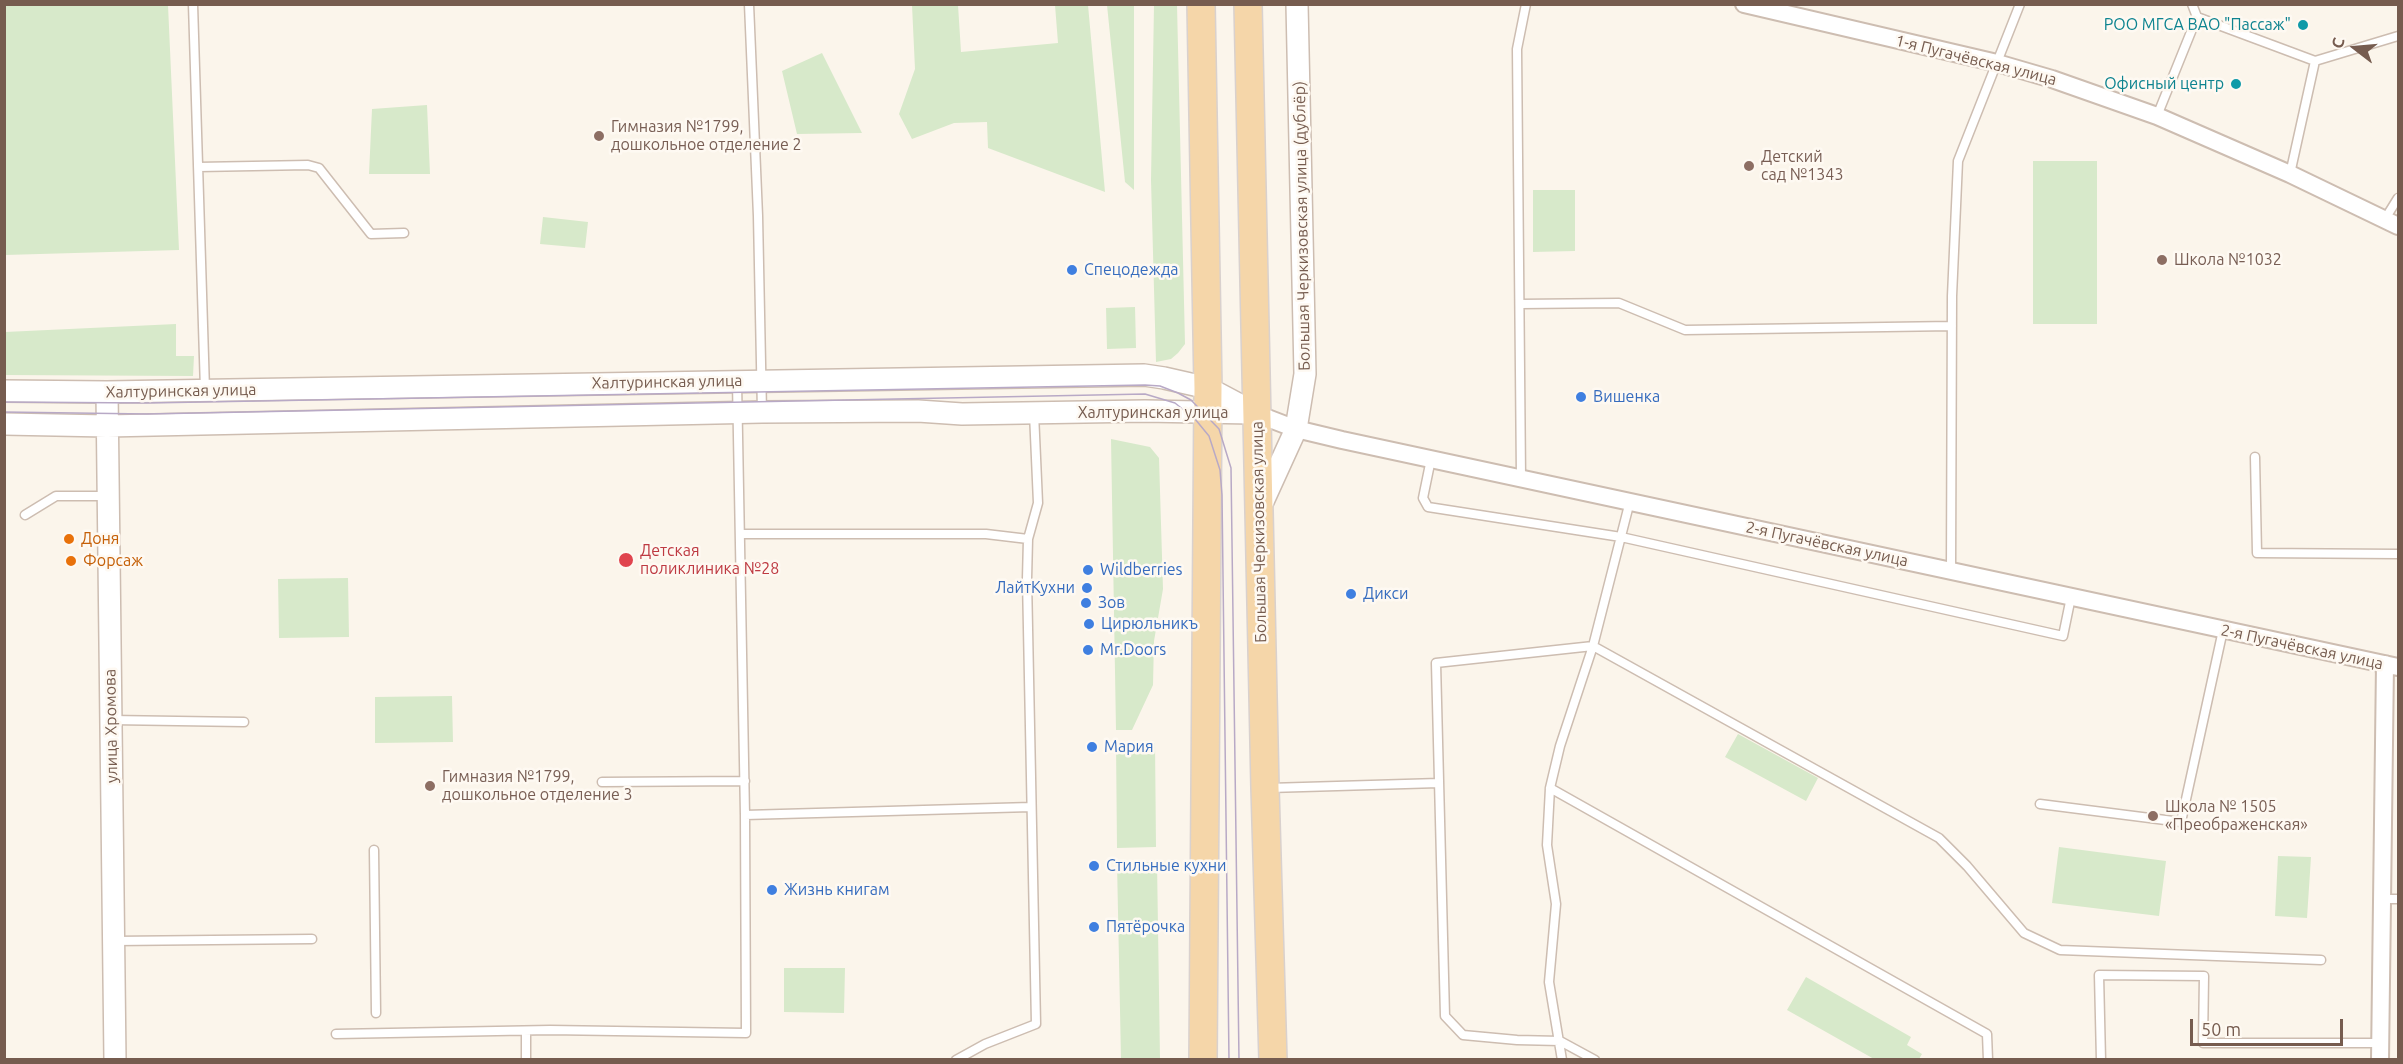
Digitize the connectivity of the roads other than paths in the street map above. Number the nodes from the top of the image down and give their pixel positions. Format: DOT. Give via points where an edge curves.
graph roads {
  1 [pos="193,4"];
  2 [pos="749,4"];
  3 [pos="1201,4"];
  4 [pos="1248,4"];
  5 [pos="1297,4"];
  6 [pos="1526,4"];
  7 [pos="1744,4"];
  8 [pos="2020,4"];
  9 [pos="2192,4"];
  10 [pos="2197,17"];
  11 [pos="2398,36"];
  12 [pos="2315,61"];
  13 [pos="1997,63"];
  14 [pos="2157,116"];
  15 [pos="198,168"];
  16 [pos="2290,174"];
  17 [pos="2398,198"];
  18 [pos="2392,223"];
  19 [pos="404,233"];
  20 [pos="1520,304"];
  21 [pos="1952,326"];
  22 [pos="737,381"];
  23 [pos="761,381"];
  24 [pos="205,390"];
  25 [pos="4,391"];
  26 [pos="107,392"];
  27 [pos="1208,400"];
  28 [pos="762,412"];
  29 [pos="737,413"];
  30 [pos="1034,413"];
  31 [pos="1257,414"];
  32 [pos="4,424"];
  33 [pos="107,426"];
  34 [pos="1296,429"];
  35 [pos="2255,457"];
  36 [pos="1431,459"];
  37 [pos="1521,478"];
  38 [pos="108,496"];
  39 [pos="1630,501"];
  40 [pos="1259,510"];
  41 [pos="25,515"];
  42 [pos="740,534"];
  43 [pos="1621,537"];
  44 [pos="1028,539"];
  45 [pos="2398,554"];
  46 [pos="1951,570"];
  47 [pos="2071,597"];
  48 [pos="2223,630"];
  49 [pos="1593,646"];
  50 [pos="2392,666"];
  51 [pos="111,720"];
  52 [pos="244,722"];
  53 [pos="745,781"];
  54 [pos="602,782"];
  55 [pos="1439,783"];
  56 [pos="1264,788"];
  57 [pos="1550,788"];
  58 [pos="2040,804"];
  59 [pos="1031,807"];
  60 [pos="745,814"];
  61 [pos="374,850"];
  62 [pos="2390,899"];
  63 [pos="312,939"];
  64 [pos="113,941"];
  65 [pos="2322,960"];
  66 [pos="376,1012"];
  67 [pos="526,1032"];
  68 [pos="336,1034"];
  69 [pos="1560,1041"];
  70 [pos="2380,1051"];
  71 [pos="115,1059"];
  72 [pos="526,1059"];
  73 [pos="956,1059"];
  74 [pos="1203,1059"];
  75 [pos="1273,1059"];
  76 [pos="1562,1059"];
  77 [pos="1595,1059"];
  78 [pos="1988,1059"];
  79 [pos="2101,1059"];
  1 -- 15 [label="lane"];
  2 -- 23 [label="lane"];
  3 -- 27 [label="main road"];
  4 -- 31 [label="main road, Большая Черкизовская улица"];
  5 -- 34 [label="street, Большая Черкизовская улица (дублёр)" via="1305,374"];
  6 -- 20 [label="lane" via="1517,49"];
  7 -- 13 [label="street, 1-я Пугачёвская улица"];
  8 -- 13 [label="lane"];
  9 -- 10 [label="lane"];
  10 -- 12 [label="lane"];
  10 -- 14 [label="lane"];
  11 -- 12 [label="lane"];
  12 -- 16 [label="lane"];
  13 -- 14 [label="street, 1-я Пугачёвская улица"];
  13 -- 21 [label="lane" via="1958,161"];
  14 -- 16 [label="street, 1-я Пугачёвская улица"];
  15 -- 19 [label="lane" via="319,168 371,234"];
  15 -- 24 [label="lane"];
  16 -- 18 [label="street, 1-я Пугачёвская улица"];
  17 -- 18 [label="lane"];
  20 -- 21 [label="lane" via="1619,303 1685,330"];
  20 -- 37 [label="lane"];
  21 -- 46 [label="lane"];
  22 -- 23 [label="street, Халтуринская улица"];
  22 -- 24 [label="street, Халтуринская улица"];
  22 -- 29 [label="lane"];
  23 -- 27 [label="street, Халтуринская улица" via="1144,375"];
  23 -- 28 [label="lane"];
  24 -- 26 [label="street, Халтуринская улица"];
  25 -- 26 [label="street, Халтуринская улица"];
  26 -- 33 [label="street, улица Хромова"];
  27 -- 30 [label="street, Халтуринская улица"];
  27 -- 31 [label="street, Халтуринская улица"];
  27 -- 74 [label="main road"];
  28 -- 29 [label="street, Халтуринская улица"];
  28 -- 30 [label="street, Халтуринская улица"];
  29 -- 33 [label="street, Халтуринская улица"];
  29 -- 42 [label="lane"];
  30 -- 44 [label="lane" via="1038,503"];
  31 -- 34 [label="street, 2-я Пугачёвская улица"];
  31 -- 40 [label="main road, Большая Черкизовская улица"];
  32 -- 33 [label="street, Халтуринская улица"];
  33 -- 38 [label="street, улица Хромова"];
  34 -- 36 [label="street, 2-я Пугачёвская улица"];
  34 -- 40 [label="street, Большая Черкизовская улица (дублёр)"];
  35 -- 45 [label="lane" via="2257,554"];
  36 -- 37 [label="street, 2-я Пугачёвская улица"];
  36 -- 43 [label="lane" via="1423,498 1428,507"];
  37 -- 39 [label="street, 2-я Пугачёвская улица"];
  38 -- 41 [label="lane" via="56,496"];
  38 -- 51 [label="street, улица Хромова"];
  39 -- 43 [label="lane"];
  39 -- 46 [label="street, 2-я Пугачёвская улица"];
  40 -- 56 [label="main road, Большая Черкизовская улица"];
  42 -- 44 [label="lane" via="986,534"];
  42 -- 53 [label="lane"];
  43 -- 47 [label="lane" via="2063,636"];
  43 -- 49 [label="lane"];
  44 -- 59 [label="lane"];
  46 -- 47 [label="street, 2-я Пугачёвская улица"];
  47 -- 48 [label="street, 2-я Пугачёвская улица"];
  48 -- 50 [label="street, 2-я Пугачёвская улица"];
  48 -- 58 [label="lane" via="2181,822"];
  49 -- 55 [label="lane" via="1436,663"];
  49 -- 57 [label="lane"];
  49 -- 65 [label="lane" via="1939,838 2024,933 2060,950"];
  50 -- 62 [label="street"];
  51 -- 52 [label="lane"];
  51 -- 64 [label="street, улица Хромова"];
  53 -- 54 [label="lane"];
  53 -- 60 [label="lane"];
  55 -- 56 [label="lane"];
  55 -- 69 [label="lane" via="1445,1016 1463,1035"];
  56 -- 75 [label="main road, Большая Черкизовская улица"];
  57 -- 69 [label="lane" via="1547,845 1556,904 1549,982"];
  57 -- 78 [label="lane" via="1987,1034"];
  59 -- 60 [label="lane"];
  59 -- 73 [label="lane" via="1036,1024"];
  60 -- 67 [label="lane" via="746,1033"];
  61 -- 66 [label="lane"];
  62 -- 70 [label="street"];
  63 -- 64 [label="lane"];
  64 -- 71 [label="street, улица Хромова"];
  67 -- 68 [label="lane"];
  67 -- 72 [label="lane"];
  69 -- 76 [label="lane"];
  69 -- 77 [label="lane"];
  70 -- 79 [label="lane" via="2203,1043 2204,975 2099,975"];
}
